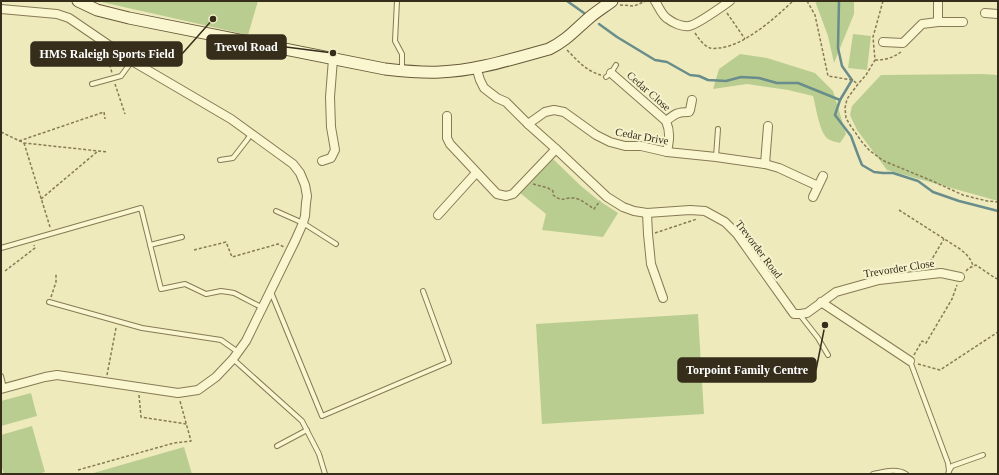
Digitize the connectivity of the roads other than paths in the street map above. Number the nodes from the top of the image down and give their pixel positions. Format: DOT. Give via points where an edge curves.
graph roads {
  1 [pos="78,1"];
  2 [pos="397,1"];
  3 [pos="655,1"];
  4 [pos="730,1"];
  5 [pos="938,1"];
  6 [pos="614,2"];
  7 [pos="1,9"];
  8 [pos="985,13"];
  9 [pos="998,14"];
  10 [pos="938,22"];
  11 [pos="963,22"];
  12 [pos="883,42"];
  13 [pos="333,59"];
  14 [pos="132,62"];
  15 [pos="616,65"];
  16 [pos="476,67"];
  17 [pos="402,71"];
  18 [pos="608,75"];
  19 [pos="92,84"];
  20 [pos="692,100"];
  21 [pos="447,116"];
  22 [pos="666,121"];
  23 [pos="528,124"];
  24 [pos="768,126"];
  25 [pos="718,129"];
  26 [pos="251,134"];
  27 [pos="556,149"];
  28 [pos="667,152"];
  29 [pos="716,157"];
  30 [pos="220,160"];
  31 [pos="322,161"];
  32 [pos="764,164"];
  33 [pos="476,173"];
  34 [pos="823,176"];
  35 [pos="818,186"];
  36 [pos="813,196"];
  37 [pos="276,211"];
  38 [pos="647,213"];
  39 [pos="438,215"];
  40 [pos="302,223"];
  41 [pos="182,237"];
  42 [pos="336,244"];
  43 [pos="150,245"];
  44 [pos="1,248"];
  45 [pos="960,277"];
  46 [pos="423,291"];
  47 [pos="270,292"];
  48 [pos="663,298"];
  49 [pos="49,302"];
  50 [pos="821,302"];
  51 [pos="263,308"];
  52 [pos="800,314"];
  53 [pos="239,352"];
  54 [pos="828,355"];
  55 [pos="233,359"];
  56 [pos="910,360"];
  57 [pos="1,376"];
  58 [pos="3,389"];
  59 [pos="307,430"];
  60 [pos="278,446"];
  61 [pos="984,455"];
  62 [pos="948,472"];
  63 [pos="325,474"];
  64 [pos="873,474"];
  65 [pos="906,474"];
  1 -- 13 [label="street" via="97,10 129,18"];
  2 -- 17 [label="lane" via="395,41 402,54"];
  3 -- 4 [label="street" via="666,19 690,26"];
  5 -- 10 [label="street"];
  6 -- 16 [label="street" via="549,49"];
  7 -- 14 [label="street" via="57,14 69,18"];
  8 -- 9 [label="street"];
  10 -- 11 [label="street"];
  10 -- 12 [label="street" via="922,24 903,43"];
  13 -- 17 [label="street"];
  13 -- 31 [label="street" via="330,97 335,150 331,158"];
  14 -- 19 [label="lane" via="121,76"];
  14 -- 26 [label="street" via="231,119"];
  15 -- 18 [label="lane"];
  16 -- 17 [label="street" via="442,72"];
  16 -- 23 [label="street, Trevorder Road" via="484,88 506,102"];
  18 -- 22 [label="street, Cedar Close"];
  20 -- 22 [label="street" via="689,112 679,112"];
  21 -- 33 [label="street" via="447,138 450,144"];
  22 -- 28 [label="street, Cedar Close" via="670,135"];
  23 -- 27 [label="street, Trevorder Road"];
  23 -- 28 [label="street, Cedar Drive" via="545,112 564,112 610,142"];
  24 -- 32 [label="street"];
  25 -- 29 [label="lane"];
  26 -- 30 [label="lane" via="233,158"];
  26 -- 40 [label="street" via="293,164 300,173 307,196"];
  27 -- 33 [label="street" via="513,194 497,194"];
  27 -- 38 [label="street, Trevorder Road" via="605,195 623,207"];
  28 -- 29 [label="street, Cedar Drive"];
  29 -- 32 [label="street, Cedar Drive"];
  32 -- 35 [label="street, Cedar Drive"];
  33 -- 39 [label="street"];
  34 -- 35 [label="street"];
  35 -- 36 [label="street"];
  37 -- 40 [label="lane"];
  38 -- 48 [label="street" via="651,264"];
  38 -- 52 [label="street, Trevorder Road" via="705,211 725,222 737,234 794,314"];
  40 -- 42 [label="lane"];
  40 -- 47 [label="street"];
  41 -- 43 [label="lane"];
  43 -- 44 [label="lane" via="141,208"];
  43 -- 51 [label="lane" via="161,289 185,284 206,294 221,291 234,293"];
  45 -- 50 [label="street, Trevorder Close" via="941,273 879,280 836,292"];
  46 -- 47 [label="lane" via="449,362 322,416"];
  47 -- 51 [label="street"];
  49 -- 53 [label="lane" via="142,328 221,340"];
  50 -- 52 [label="street" via="807,313"];
  50 -- 56 [label="street"];
  51 -- 53 [label="street"];
  52 -- 54 [label="lane"];
  53 -- 55 [label="street"];
  55 -- 58 [label="street" via="198,390 178,393 57,375 45,376"];
  55 -- 59 [label="lane" via="302,421"];
  56 -- 62 [label="lane" via="948,463"];
  57 -- 58 [label="lane"];
  59 -- 60 [label="lane"];
  59 -- 63 [label="lane" via="319,454"];
  61 -- 62 [label="lane" via="952,466"];
  64 -- 65 [label="lane" via="895,471"];
}
